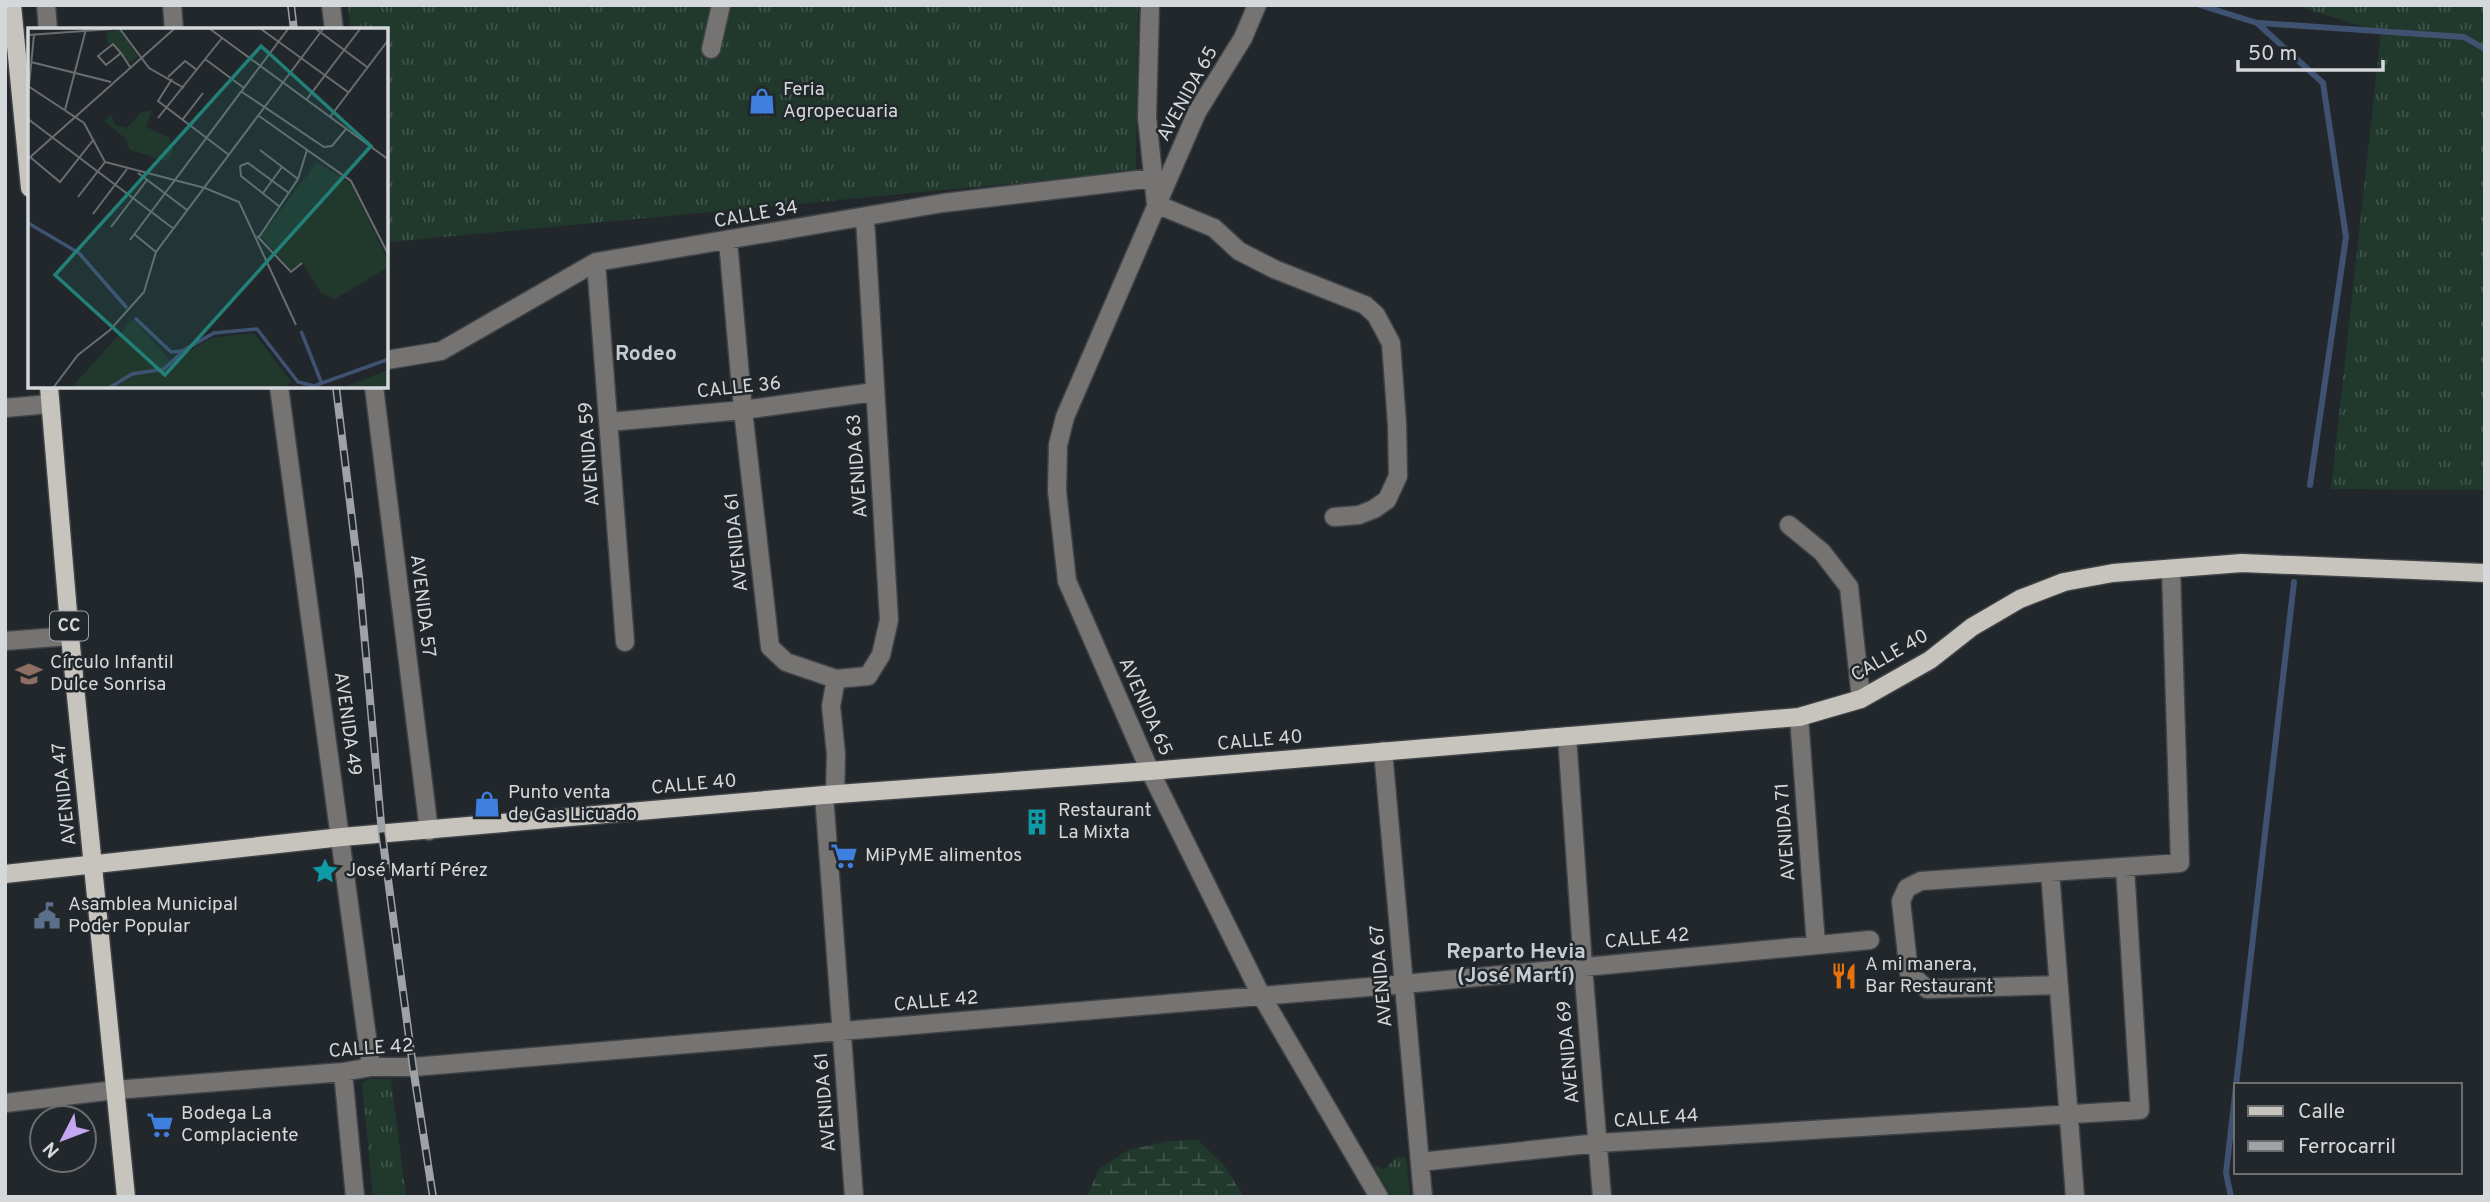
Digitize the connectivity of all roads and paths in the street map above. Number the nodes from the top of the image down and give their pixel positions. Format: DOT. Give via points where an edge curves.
graph roads {
  1 [pos="12,5"];
  2 [pos="46,5"];
  3 [pos="172,5"];
  4 [pos="331,5"];
  5 [pos="721,5"];
  6 [pos="1150,5"];
  7 [pos="1258,5"];
  8 [pos="48,28"];
  9 [pos="174,28"];
  10 [pos="334,28"];
  11 [pos="711,49"];
  12 [pos="25,92"];
  13 [pos="28,150"];
  14 [pos="1154,178"];
  15 [pos="1156,204"];
  16 [pos="865,218"];
  17 [pos="729,241"];
  18 [pos="596,262"];
  19 [pos="388,360"];
  20 [pos="279,388"];
  21 [pos="374,388"];
  22 [pos="874,392"];
  23 [pos="49,395"];
  24 [pos="5,408"];
  25 [pos="743,410"];
  26 [pos="609,422"];
  27 [pos="1334,517"];
  28 [pos="1789,525"];
  29 [pos="2171,569"];
  30 [pos="2485,573"];
  31 [pos="70,636"];
  32 [pos="5,641"];
  33 [pos="625,642"];
  34 [pos="836,678"];
  35 [pos="1861,699"];
  36 [pos="1799,717"];
  37 [pos="1567,736"];
  38 [pos="1383,751"];
  39 [pos="1150,771"];
  40 [pos="830,794"];
  41 [pos="429,831"];
  42 [pos="342,837"];
  43 [pos="93,866"];
  44 [pos="2125,867"];
  45 [pos="2050,872"];
  46 [pos="5,874"];
  47 [pos="1870,940"];
  48 [pos="1816,945"];
  49 [pos="1583,966"];
  50 [pos="1404,984"];
  51 [pos="2059,985"];
  52 [pos="1261,995"];
  53 [pos="841,1031"];
  54 [pos="371,1067"];
  55 [pos="343,1072"];
  56 [pos="116,1090"];
  57 [pos="5,1103"];
  58 [pos="2068,1114"];
  59 [pos="1598,1143"];
  60 [pos="1420,1161"];
  61 [pos="126,1197"];
  62 [pos="355,1197"];
  63 [pos="855,1197"];
  64 [pos="1379,1197"];
  65 [pos="1423,1197"];
  66 [pos="1602,1197"];
  67 [pos="2075,1197"];
  1 -- 12 [label="main road"];
  2 -- 8 [label="street"];
  3 -- 9 [label="street"];
  4 -- 10 [label="street"];
  5 -- 11 [label="street"];
  6 -- 14 [label="street, AVENIDA 65" via="1147,117"];
  7 -- 15 [label="street, AVENIDA 65" via="1197,112"];
  12 -- 13 [label="main road"];
  14 -- 15 [label="street, AVENIDA 65"];
  14 -- 16 [label="street, CALLE 34" via="943,203"];
  15 -- 27 [label="street" via="1214,228 1238,251 1274,270 1350,298 1376,315 1391,343 1398,477 1387,500 1374,509"];
  15 -- 39 [label="street, AVENIDA 65" via="1065,416 1058,445 1057,491 1067,581"];
  16 -- 17 [label="street, CALLE 34"];
  16 -- 22 [label="street, AVENIDA 63"];
  17 -- 18 [label="street, CALLE 34"];
  17 -- 25 [label="street, AVENIDA 61"];
  18 -- 19 [label="street, CALLE 34" via="441,351"];
  18 -- 26 [label="street, AVENIDA 59"];
  20 -- 42 [label="street, AVENIDA 49"];
  21 -- 41 [label="street, AVENIDA 57"];
  22 -- 25 [label="street, CALLE 36"];
  22 -- 34 [label="street, AVENIDA 63" via="889,620 881,655 868,676"];
  23 -- 24 [label="street"];
  23 -- 31 [label="main road, AVENIDA 47 / CC"];
  25 -- 26 [label="street, CALLE 36"];
  25 -- 34 [label="street, AVENIDA 61" via="769,647 786,662"];
  26 -- 33 [label="street, AVENIDA 59"];
  28 -- 35 [label="street" via="1822,552 1849,587"];
  29 -- 30 [label="main road, CALLE 40" via="2242,563"];
  29 -- 35 [label="main road, CALLE 40" via="2064,582 2020,599"];
  29 -- 44 [label="street" via="2180,863"];
  31 -- 32 [label="street"];
  31 -- 43 [label="main road, AVENIDA 47 / CC"];
  34 -- 40 [label="street, AVENIDA 61" via="831,706 836,754"];
  35 -- 36 [label="main road, CALLE 40"];
  36 -- 37 [label="main road, CALLE 40"];
  36 -- 48 [label="street, AVENIDA 71"];
  37 -- 38 [label="main road, CALLE 40"];
  37 -- 49 [label="street, AVENIDA 69"];
  38 -- 39 [label="main road, CALLE 40"];
  38 -- 50 [label="street, AVENIDA 67"];
  39 -- 40 [label="main road, CALLE 40"];
  39 -- 52 [label="street, AVENIDA 65"];
  40 -- 41 [label="main road, CALLE 40"];
  40 -- 53 [label="street, AVENIDA 61"];
  41 -- 42 [label="main road, CALLE 40"];
  42 -- 43 [label="main road, CALLE 40"];
  42 -- 54 [label="street, AVENIDA 49"];
  43 -- 46 [label="main road, CALLE 40"];
  43 -- 56 [label="main road, AVENIDA 47 / CC"];
  44 -- 45 [label="street"];
  44 -- 58 [label="street, CALLE 44" via="2140,1110"];
  45 -- 51 [label="street"];
  45 -- 51 [label="street" via="1920,881 1907,888 1902,901 1909,973 1927,989"];
  47 -- 48 [label="street, CALLE 42"];
  48 -- 49 [label="street, CALLE 42"];
  49 -- 50 [label="street, CALLE 42"];
  49 -- 59 [label="street, AVENIDA 69"];
  50 -- 52 [label="street, CALLE 42"];
  50 -- 60 [label="street, AVENIDA 67"];
  51 -- 58 [label="street"];
  52 -- 53 [label="street, CALLE 42"];
  52 -- 64 [label="street, AVENIDA 65"];
  53 -- 54 [label="street, CALLE 42"];
  53 -- 63 [label="street, AVENIDA 61"];
  54 -- 55 [label="street, CALLE 42"];
  55 -- 56 [label="street, CALLE 42"];
  55 -- 62 [label="street"];
  56 -- 57 [label="street, CALLE 42"];
  56 -- 61 [label="main road, AVENIDA 47 / CC"];
  58 -- 59 [label="street, CALLE 44"];
  58 -- 67 [label="street"];
  59 -- 60 [label="street, CALLE 44"];
  59 -- 66 [label="street, AVENIDA 69"];
  60 -- 65 [label="street, AVENIDA 67"];
}
